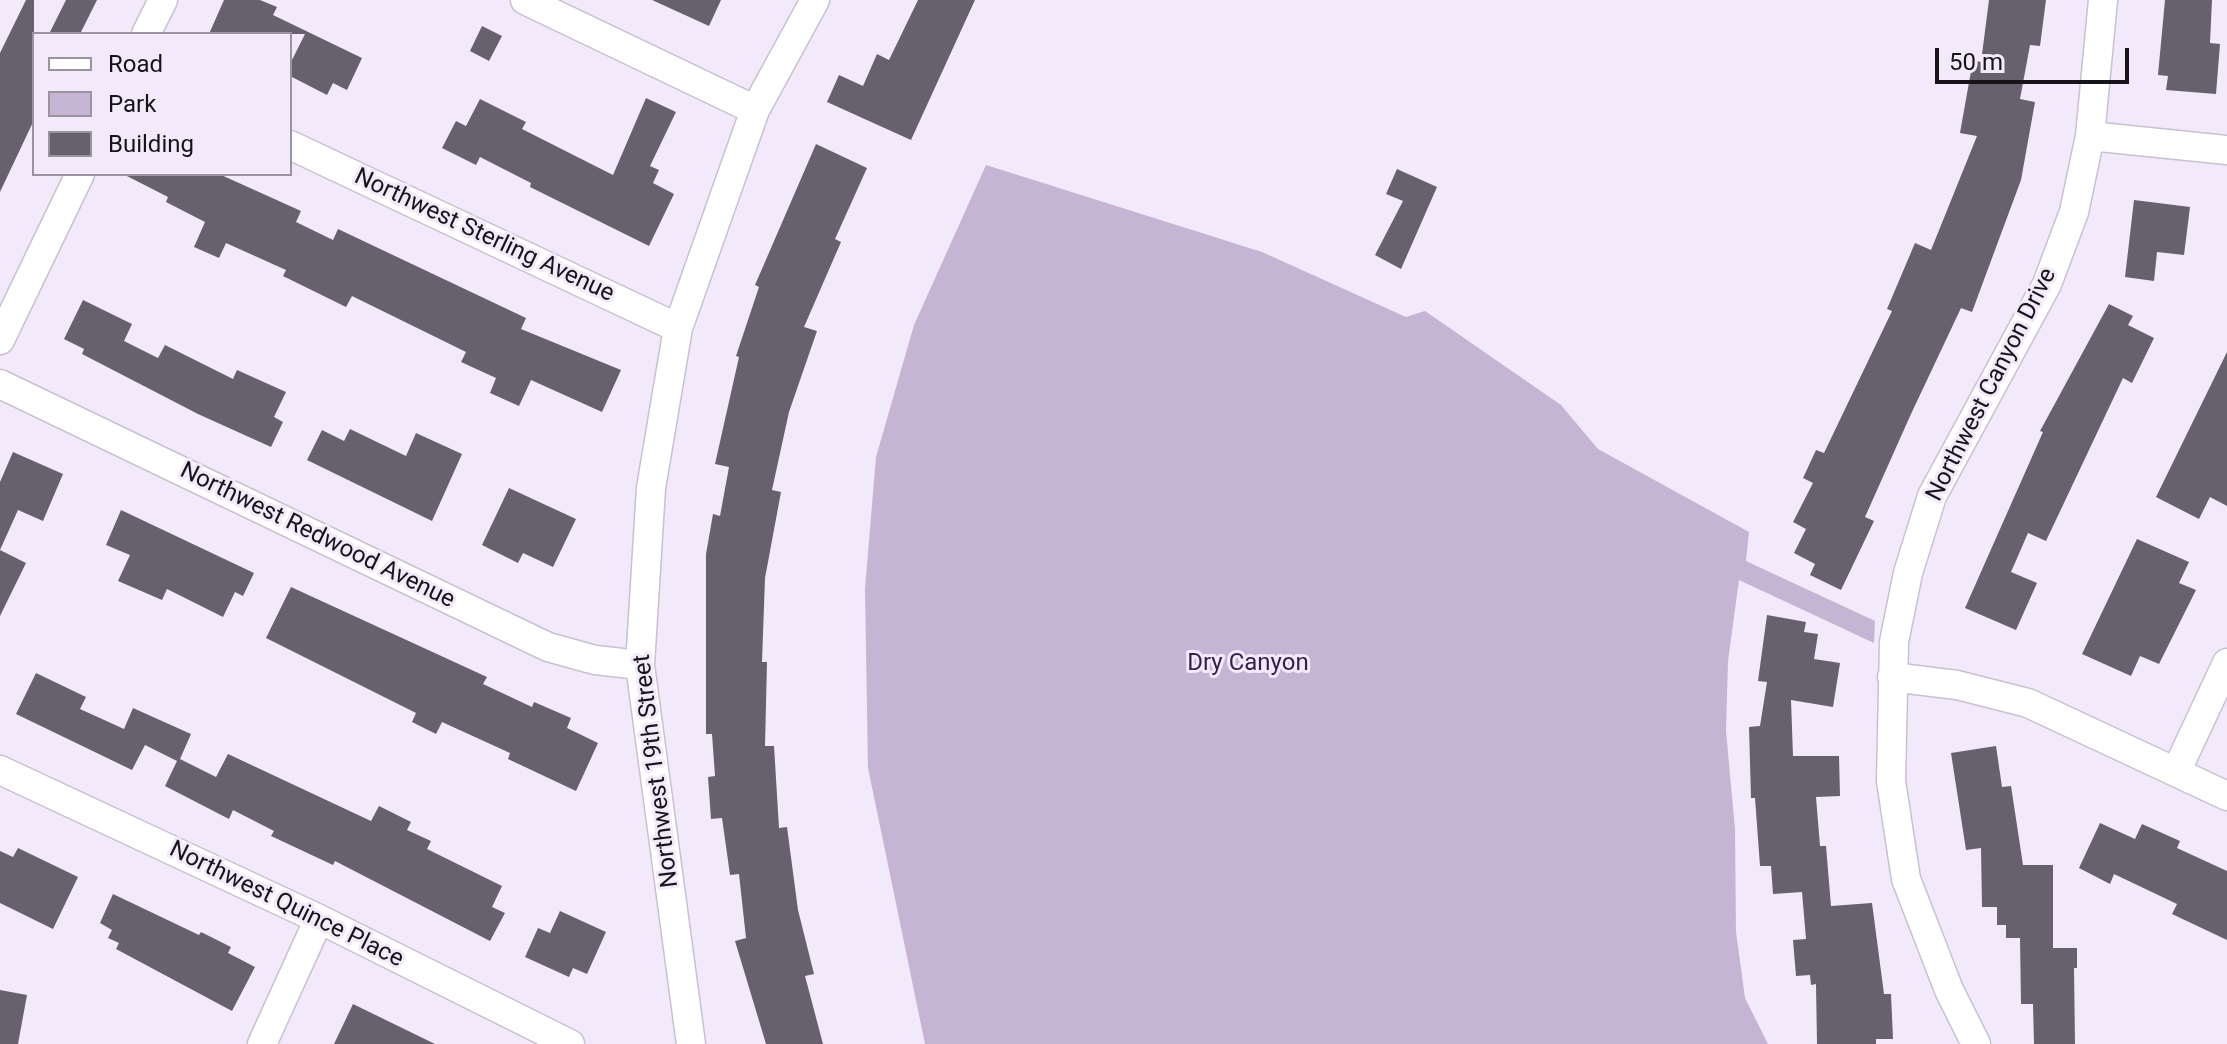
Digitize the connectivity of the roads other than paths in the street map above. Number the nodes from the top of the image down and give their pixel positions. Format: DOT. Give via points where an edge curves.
graph roads {
  1 [pos="163,0"];
  2 [pos="525,0"];
  3 [pos="815,0"];
  4 [pos="2103,0"];
  5 [pos="147,32"];
  6 [pos="755,110"];
  7 [pos="2090,136"];
  8 [pos="292,146"];
  9 [pos="2227,150"];
  10 [pos="79,176"];
  11 [pos="678,328"];
  12 [pos="0,340"];
  13 [pos="0,384"];
  14 [pos="2227,663"];
  15 [pos="640,665"];
  16 [pos="1892,677"];
  17 [pos="0,770"];
  18 [pos="2176,772"];
  19 [pos="2227,796"];
  20 [pos="319,919"];
  21 [pos="262,1044"];
  22 [pos="570,1044"];
  23 [pos="691,1044"];
  24 [pos="1976,1044"];
  1 -- 5 [label="street"];
  2 -- 6 [label="street"];
  3 -- 6 [label="street, Northwest 19th Street"];
  4 -- 7 [label="street, Northwest Canyon Drive"];
  6 -- 11 [label="street, Northwest 19th Street"];
  7 -- 9 [label="street"];
  7 -- 16 [label="street, Northwest Canyon Drive" via="2074,212 2047,284 1932,496 1908,573"];
  8 -- 11 [label="street, Northwest Sterling Avenue"];
  10 -- 12 [label="street"];
  11 -- 15 [label="street, Northwest 19th Street" via="651,488"];
  13 -- 15 [label="street, Northwest Redwood Avenue" via="548,647"];
  14 -- 18 [label="street"];
  15 -- 23 [label="street, Northwest 19th Street"];
  16 -- 18 [label="street" via="1957,685 2028,703"];
  16 -- 24 [label="street, Northwest Canyon Drive" via="1891,781 1906,879"];
  17 -- 20 [label="street, Northwest Quince Place"];
  18 -- 19 [label="street"];
  20 -- 21 [label="street"];
  20 -- 22 [label="street, Northwest Quince Place"];
}
